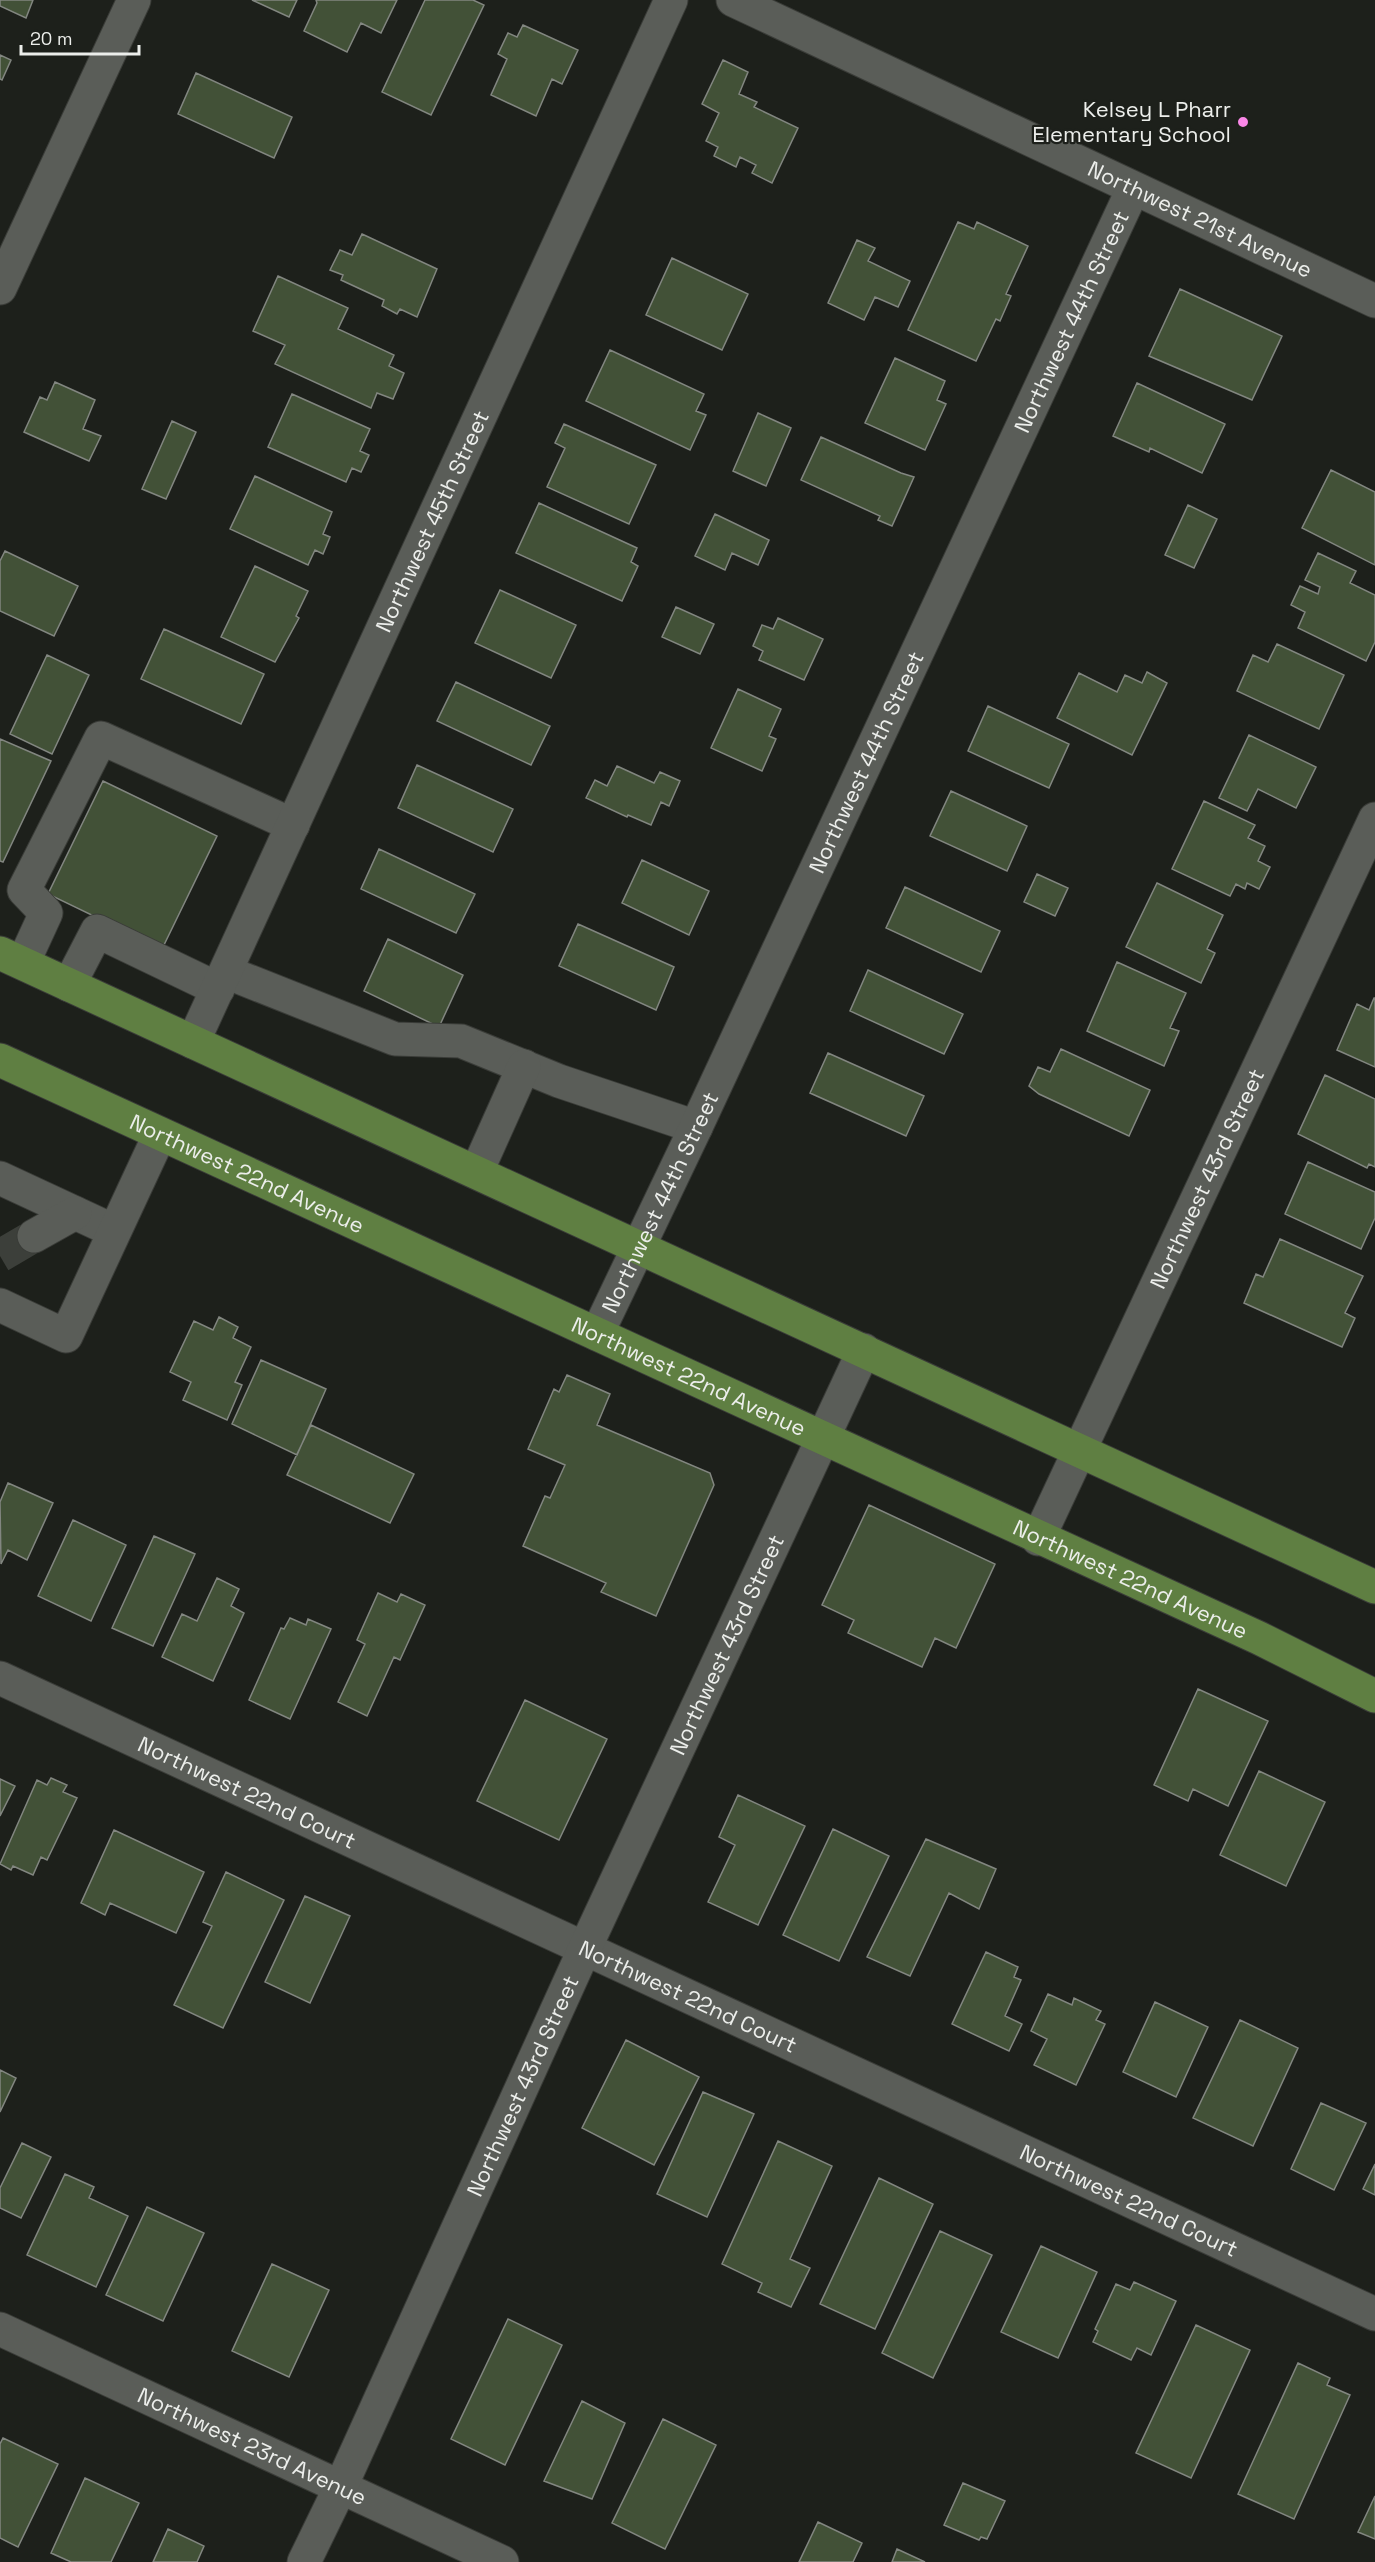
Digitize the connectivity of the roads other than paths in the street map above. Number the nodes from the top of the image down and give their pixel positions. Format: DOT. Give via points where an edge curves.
graph roads {
  1 [pos="134,0"];
  2 [pos="671,0"];
  3 [pos="733,0"];
  4 [pos="1133,189"];
  5 [pos="0,288"];
  6 [pos="1375,301"];
  7 [pos="1375,819"];
  8 [pos="293,825"];
  9 [pos="11,958"];
  10 [pos="222,980"];
  11 [pos="69,985"];
  12 [pos="194,1042"];
  13 [pos="0,1060"];
  14 [pos="524,1066"];
  15 [pos="696,1127"];
  16 [pos="160,1134"];
  17 [pos="477,1171"];
  18 [pos="9,1190"];
  19 [pos="75,1213"];
  20 [pos="114,1231"];
  21 [pos="34,1236"];
  22 [pos="639,1247"];
  23 [pos="0,1305"];
  24 [pos="597,1334"];
  25 [pos="864,1350"];
  26 [pos="822,1440"];
  27 [pos="1079,1449"];
  28 [pos="1038,1539"];
  29 [pos="1375,1587"];
  30 [pos="0,1677"];
  31 [pos="1375,1696"];
  32 [pos="585,1948"];
  33 [pos="1375,2314"];
  34 [pos="0,2329"];
  35 [pos="341,2486"];
  36 [pos="304,2562"];
  37 [pos="502,2562"];
  1 -- 5 [label="street"];
  2 -- 8 [label="street, Northwest 45th Street"];
  3 -- 4 [label="street, Northwest 21st Avenue"];
  4 -- 6 [label="street, Northwest 21st Avenue"];
  4 -- 15 [label="street, Northwest 44th Street"];
  7 -- 27 [label="street, Northwest 43rd Street"];
  8 -- 9 [label="street" via="101,738 24,890 46,913"];
  8 -- 10 [label="street, Northwest 45th Street"];
  9 -- 11 [label="main road"];
  10 -- 11 [label="street" via="97,931"];
  10 -- 12 [label="street, Northwest 45th Street"];
  10 -- 14 [label="street" via="395,1039 461,1041"];
  11 -- 12 [label="main road"];
  12 -- 17 [label="main road"];
  13 -- 16 [label="main road, Northwest 22nd Avenue"];
  14 -- 15 [label="street"];
  14 -- 17 [label="street"];
  15 -- 22 [label="street, Northwest 44th Street"];
  16 -- 20 [label="street"];
  16 -- 24 [label="main road, Northwest 22nd Avenue"];
  17 -- 22 [label="main road"];
  18 -- 19 [label="street"];
  19 -- 20 [label="street"];
  19 -- 21 [label="street"];
  20 -- 23 [label="street" via="66,1336"];
  22 -- 24 [label="street, Northwest 44th Street"];
  22 -- 25 [label="main road"];
  24 -- 26 [label="main road, Northwest 22nd Avenue"];
  25 -- 26 [label="street, Northwest 43rd Street"];
  25 -- 27 [label="main road"];
  26 -- 28 [label="main road, Northwest 22nd Avenue"];
  26 -- 32 [label="street, Northwest 43rd Street"];
  27 -- 28 [label="street, Northwest 43rd Street"];
  27 -- 29 [label="main road"];
  28 -- 31 [label="main road, Northwest 22nd Avenue" via="1259,1638"];
  30 -- 32 [label="street, Northwest 22nd Court"];
  32 -- 33 [label="street, Northwest 22nd Court"];
  32 -- 35 [label="street, Northwest 43rd Street"];
  34 -- 35 [label="street, Northwest 23rd Avenue"];
  35 -- 36 [label="street, Northwest 43rd Street"];
  35 -- 37 [label="street, Northwest 23rd Avenue"];
}
